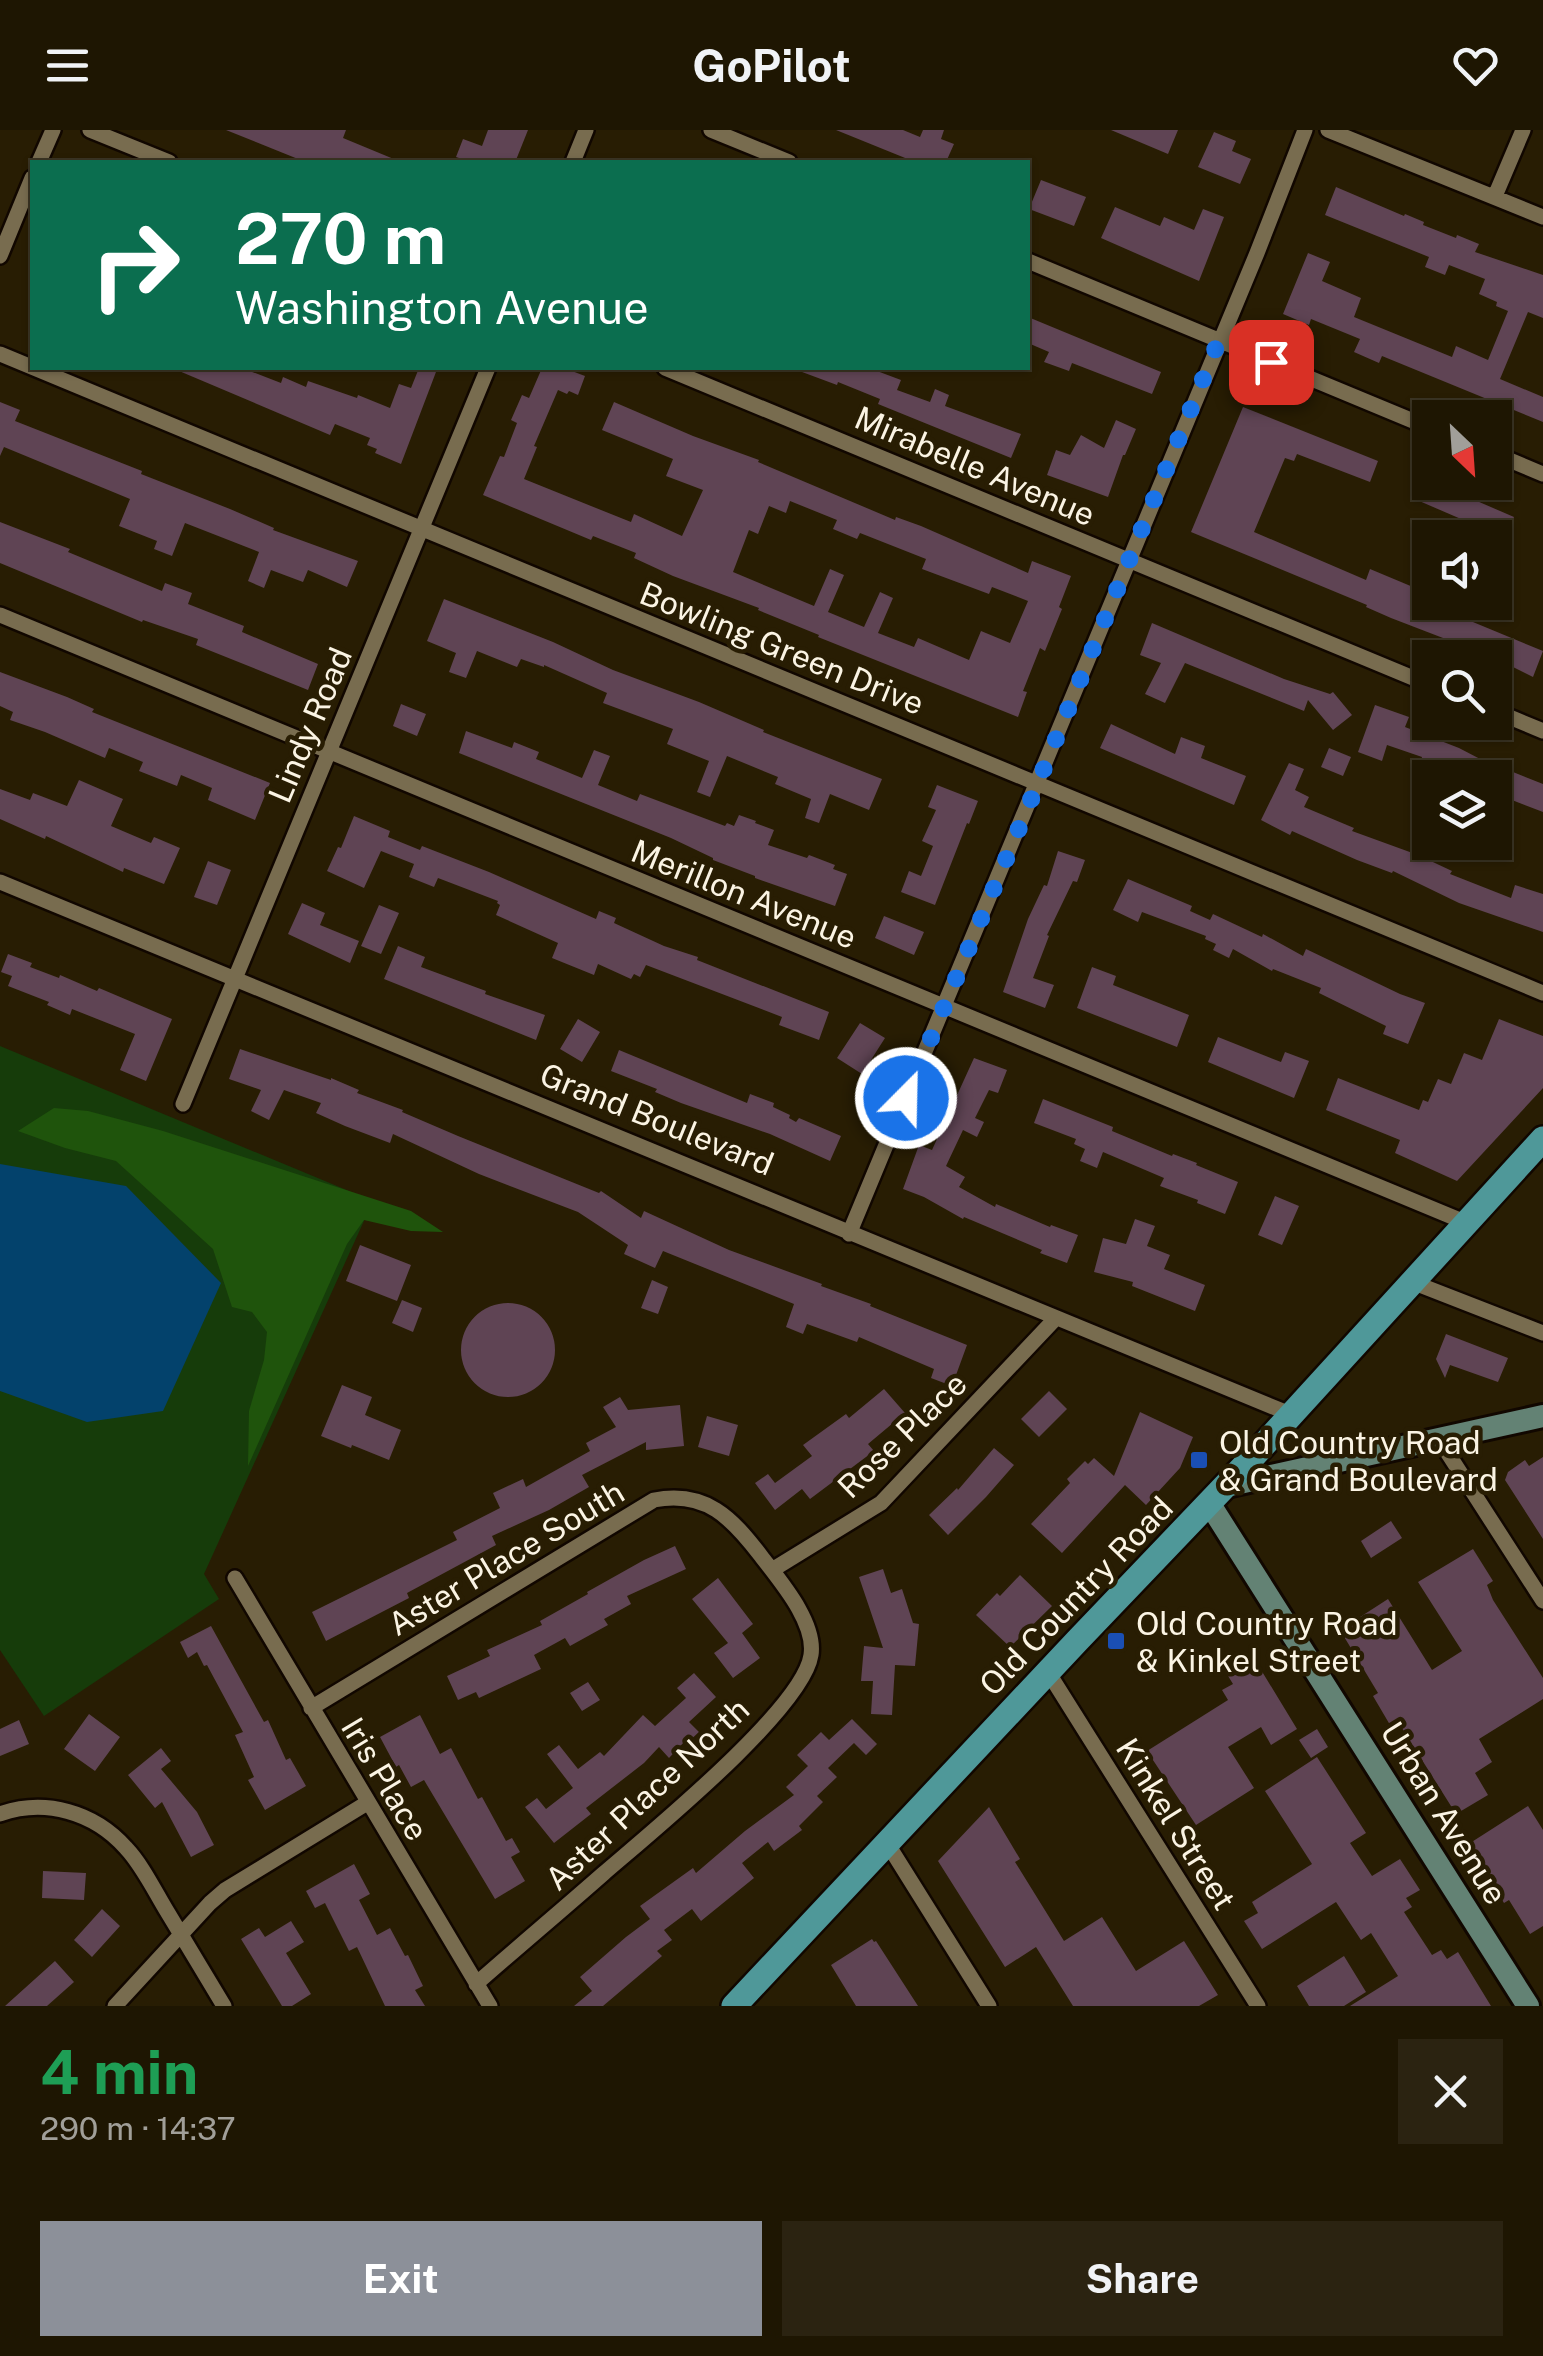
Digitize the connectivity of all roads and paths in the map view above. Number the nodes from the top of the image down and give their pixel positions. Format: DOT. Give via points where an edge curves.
graph roads {
  1 [pos="52,130"];
  2 [pos="90,130"];
  3 [pos="586,130"];
  4 [pos="711,130"];
  5 [pos="1304,130"];
  6 [pos="1328,130"];
  7 [pos="1523,130"];
  8 [pos="40,160"];
  9 [pos="164,160"];
  10 [pos="574,160"];
  11 [pos="784,160"];
  12 [pos="30,183"];
  13 [pos="1495,196"];
  14 [pos="1543,217"];
  15 [pos="0,256"];
  16 [pos="1030,262"];
  17 [pos="1219,340"];
  18 [pos="0,354"];
  19 [pos="30,366"];
  20 [pos="39,370"];
  21 [pos="487,370"];
  22 [pos="669,370"];
  23 [pos="1412,420"];
  24 [pos="1512,461"];
  25 [pos="1543,474"];
  26 [pos="422,529"];
  27 [pos="1128,560"];
  28 [pos="0,614"];
  29 [pos="1412,677"];
  30 [pos="1512,719"];
  31 [pos="1543,731"];
  32 [pos="329,752"];
  33 [pos="1038,783"];
  34 [pos="0,882"];
  35 [pos="234,980"];
  36 [pos="1543,993"];
  37 [pos="944,1006"];
  38 [pos="183,1104"];
  39 [pos="1543,1139"];
  40 [pos="1467,1223"];
  41 [pos="849,1234"];
  42 [pos="1412,1282"];
  43 [pos="1055,1319"];
  44 [pos="1543,1334"];
  45 [pos="1290,1414"];
  46 [pos="1543,1416"];
  47 [pos="1438,1438"];
  48 [pos="1217,1495"];
  49 [pos="772,1570"];
  50 [pos="235,1578"];
  51 [pos="1543,1601"];
  52 [pos="1048,1672"];
  53 [pos="311,1708"];
  54 [pos="367,1803"];
  55 [pos="0,1814"];
  56 [pos="887,1843"];
  57 [pos="182,1936"];
  58 [pos="476,1984"];
  59 [pos="116,2006"];
  60 [pos="224,2006"];
  61 [pos="490,2006"];
  62 [pos="734,2006"];
  63 [pos="989,2006"];
  64 [pos="1258,2006"];
  65 [pos="1528,2006"];
  1 -- 8 [label="street"];
  2 -- 9 [label="street"];
  3 -- 10 [label="street"];
  4 -- 11 [label="street"];
  5 -- 17 [label="street"];
  6 -- 13 [label="street"];
  7 -- 13 [label="street"];
  12 -- 15 [label="street"];
  13 -- 14 [label="street"];
  16 -- 17 [label="street"];
  17 -- 23 [label="street"];
  17 -- 27 [label="street"];
  18 -- 19 [label="street, Bowling Green Drive"];
  20 -- 26 [label="street, Bowling Green Drive"];
  21 -- 26 [label="street, Lindy Road"];
  22 -- 27 [label="street, Mirabelle Avenue"];
  24 -- 25 [label="street"];
  26 -- 32 [label="street, Lindy Road"];
  26 -- 33 [label="street, Bowling Green Drive"];
  27 -- 29 [label="street, Mirabelle Avenue"];
  27 -- 33 [label="street"];
  28 -- 32 [label="street, Merillon Avenue"];
  30 -- 31 [label="street"];
  32 -- 35 [label="street, Lindy Road"];
  32 -- 37 [label="street, Merillon Avenue"];
  33 -- 36 [label="street, Bowling Green Drive"];
  33 -- 37 [label="street"];
  34 -- 35 [label="street, Grand Boulevard"];
  35 -- 38 [label="street, Lindy Road"];
  35 -- 41 [label="street, Grand Boulevard"];
  37 -- 40 [label="street, Merillon Avenue"];
  37 -- 41 [label="street"];
  39 -- 40 [label="main road, Old Country Road"];
  40 -- 42 [label="main road, Old Country Road"];
  41 -- 43 [label="street, Grand Boulevard"];
  42 -- 44 [label="street"];
  42 -- 45 [label="main road, Old Country Road"];
  43 -- 45 [label="street, Grand Boulevard"];
  43 -- 49 [label="street, Rose Place" via="881,1503"];
  45 -- 48 [label="main road, Old Country Road"];
  46 -- 47 [label="street"];
  47 -- 48 [label="street"];
  47 -- 51 [label="street"];
  48 -- 52 [label="main road, Old Country Road"];
  48 -- 65 [label="street, Urban Avenue"];
  49 -- 53 [label="street, Aster Place South" via="737,1525 700,1501 654,1500"];
  49 -- 58 [label="street, Aster Place North" via="810,1632 802,1681 703,1788"];
  50 -- 53 [label="street, Iris Place"];
  52 -- 56 [label="main road, Old Country Road"];
  52 -- 64 [label="street, Kinkel Street"];
  53 -- 54 [label="street, Iris Place"];
  54 -- 57 [label="street" via="225,1890"];
  54 -- 58 [label="street, Iris Place"];
  55 -- 57 [label="street" via="51,1808 106,1828 129,1850"];
  56 -- 62 [label="main road, Old Country Road"];
  56 -- 63 [label="street"];
  57 -- 59 [label="street"];
  57 -- 60 [label="street"];
  58 -- 61 [label="street, Iris Place"];
}
